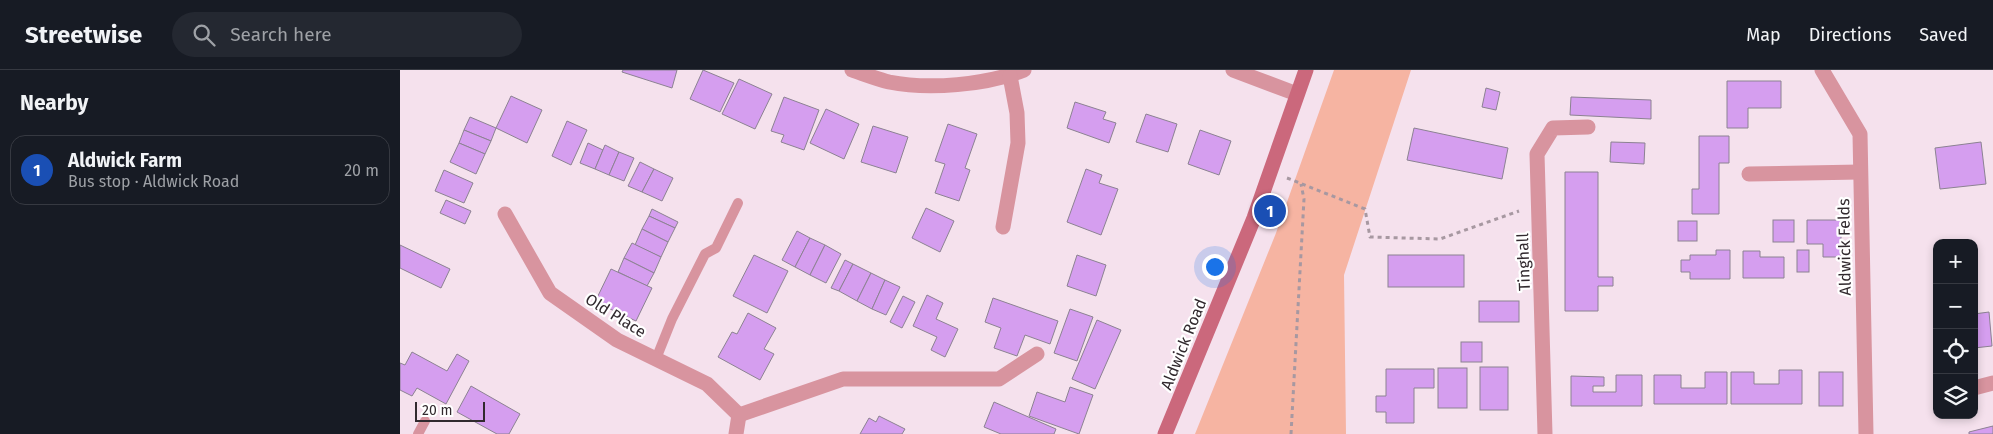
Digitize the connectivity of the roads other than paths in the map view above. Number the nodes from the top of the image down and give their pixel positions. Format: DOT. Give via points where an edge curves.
graph roads {
  1 [pos="852,70"];
  2 [pos="1233,70"];
  3 [pos="1306,70"];
  4 [pos="1822,70"];
  5 [pos="1017,73"];
  6 [pos="1297,94"];
  7 [pos="1588,127"];
  8 [pos="1860,172"];
  9 [pos="1749,174"];
  10 [pos="738,203"];
  11 [pos="506,214"];
  12 [pos="1003,227"];
  13 [pos="1037,354"];
  14 [pos="656,359"];
  15 [pos="1993,383"];
  16 [pos="1978,387"];
  17 [pos="738,415"];
  18 [pos="425,422"];
  19 [pos="418,434"];
  20 [pos="736,434"];
  21 [pos="1165,434"];
  22 [pos="1545,434"];
  23 [pos="1866,434"];
  1 -- 5 [label="street" via="890,82 946,86"];
  2 -- 6 [label="street"];
  3 -- 6 [label="street, Aldwick Road"];
  4 -- 8 [label="street, Aldwick Felds" via="1860,134"];
  5 -- 12 [label="street" via="1018,142"];
  6 -- 21 [label="street, Aldwick Road" via="1254,218"];
  7 -- 22 [label="street, Tinghall" via="1553,128 1537,154"];
  8 -- 9 [label="street"];
  8 -- 23 [label="street, Aldwick Felds"];
  10 -- 14 [label="lane" via="716,248 705,254"];
  11 -- 14 [label="street, Old Place" via="550,293 617,340"];
  13 -- 17 [label="street" via="999,379 843,379"];
  14 -- 17 [label="street, Old Place" via="707,384"];
  15 -- 16 [label="street"];
  17 -- 20 [label="street"];
  18 -- 19 [label="lane"];
}
